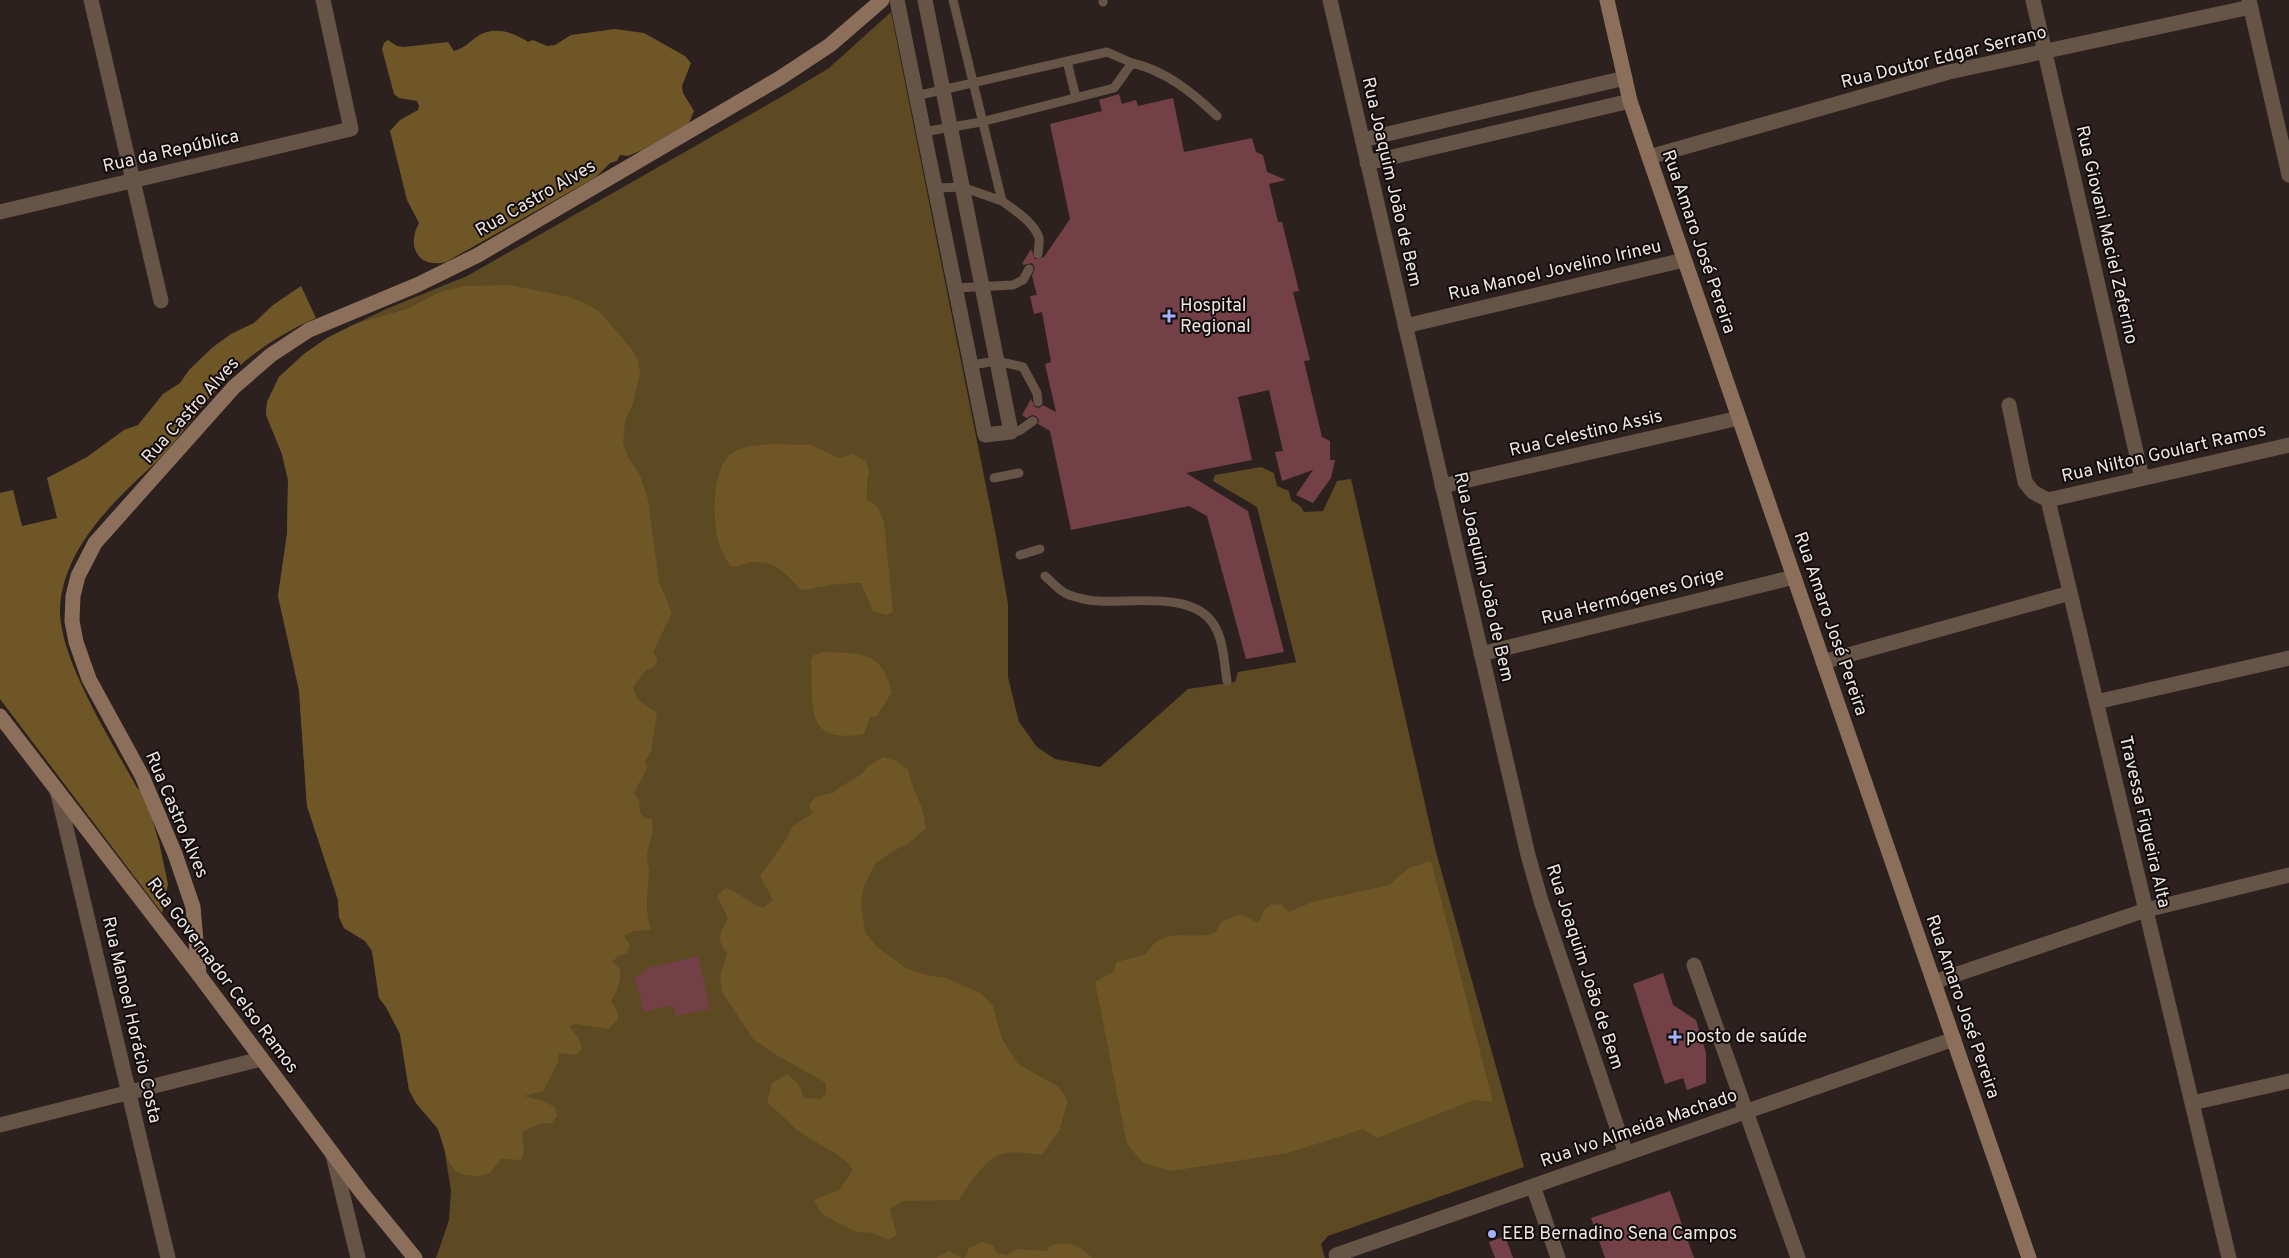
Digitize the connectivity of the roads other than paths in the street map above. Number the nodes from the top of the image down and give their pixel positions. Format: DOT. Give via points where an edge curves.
graph roads {
  1 [pos="91,0"];
  2 [pos="323,0"];
  3 [pos="882,0"];
  4 [pos="897,0"];
  5 [pos="925,0"];
  6 [pos="953,0"];
  7 [pos="1330,0"];
  8 [pos="1607,0"];
  9 [pos="2033,0"];
  10 [pos="2250,3"];
  11 [pos="2045,51"];
  12 [pos="1066,61"];
  13 [pos="1132,63"];
  14 [pos="1625,78"];
  15 [pos="972,84"];
  16 [pos="942,90"];
  17 [pos="916,96"];
  18 [pos="1076,98"];
  19 [pos="1630,101"];
  20 [pos="1217,116"];
  21 [pos="981,122"];
  22 [pos="950,126"];
  23 [pos="923,132"];
  24 [pos="1362,140"];
  25 [pos="1649,157"];
  26 [pos="1368,163"];
  27 [pos="2289,175"];
  28 [pos="133,180"];
  29 [pos="962,187"];
  30 [pos="935,188"];
  31 [pos="1002,201"];
  32 [pos="0,212"];
  33 [pos="1038,254"];
  34 [pos="1684,260"];
  35 [pos="1029,269"];
  36 [pos="982,287"];
  37 [pos="955,288"];
  38 [pos="161,301"];
  39 [pos="1405,326"];
  40 [pos="997,361"];
  41 [pos="971,365"];
  42 [pos="1038,402"];
  43 [pos="2009,405"];
  44 [pos="1739,418"];
  45 [pos="1033,421"];
  46 [pos="1011,432"];
  47 [pos="2289,445"];
  48 [pos="1019,473"];
  49 [pos="994,478"];
  50 [pos="2142,478"];
  51 [pos="1442,486"];
  52 [pos="2048,500"];
  53 [pos="1040,549"];
  54 [pos="1020,555"];
  55 [pos="1045,576"];
  56 [pos="1794,577"];
  57 [pos="2070,593"];
  58 [pos="1481,654"];
  59 [pos="2289,658"];
  60 [pos="1823,662"];
  61 [pos="1227,681"];
  62 [pos="2096,702"];
  63 [pos="0,716"];
  64 [pos="57,790"];
  65 [pos="2289,876"];
  66 [pos="2146,910"];
  67 [pos="1694,965"];
  68 [pos="200,975"];
  69 [pos="1934,982"];
  70 [pos="1954,1039"];
  71 [pos="261,1059"];
  72 [pos="2289,1082"];
  73 [pos="129,1093"];
  74 [pos="2192,1103"];
  75 [pos="1746,1112"];
  76 [pos="0,1125"];
  77 [pos="1626,1154"];
  78 [pos="333,1155"];
  79 [pos="1533,1186"];
  80 [pos="1337,1257"];
  81 [pos="168,1258"];
  82 [pos="358,1258"];
  83 [pos="415,1258"];
  84 [pos="1558,1258"];
  85 [pos="1798,1258"];
  86 [pos="2029,1258"];
  87 [pos="2229,1258"];
  1 -- 28 [label="street"];
  2 -- 28 [label="street, Rua da República" via="351,128"];
  3 -- 68 [label="street, Rua Castro Alves" via="830,45 780,78 486,250 442,274 309,330 271,355 234,387 95,543 78,576 74,596 72,620 76,642 89,679 142,776 175,854 193,907"];
  4 -- 17 [label="street"];
  5 -- 16 [label="street"];
  6 -- 15 [label="lane"];
  7 -- 24 [label="street, Rua Joaquim João de Bem"];
  8 -- 14 [label="street, Rua Amaro José Pereira"];
  9 -- 11 [label="street, Rua Giovani Maciel Zeferino"];
  10 -- 11 [label="street, Rua Doutor Edgar Serrano"];
  10 -- 27 [label="street"];
  11 -- 25 [label="street, Rua Doutor Edgar Serrano" via="1949,72"];
  11 -- 50 [label="street, Rua Giovani Maciel Zeferino"];
  12 -- 13 [label="lane" via="1107,52"];
  12 -- 15 [label="lane"];
  12 -- 18 [label="lane"];
  13 -- 18 [label="lane" via="1114,88"];
  13 -- 20 [label="lane" via="1173,79"];
  14 -- 19 [label="street, Rua Amaro José Pereira"];
  14 -- 24 [label="street"];
  15 -- 16 [label="lane"];
  15 -- 21 [label="lane"];
  16 -- 17 [label="lane"];
  16 -- 22 [label="street"];
  17 -- 23 [label="street"];
  18 -- 21 [label="lane"];
  19 -- 25 [label="street, Rua Amaro José Pereira"];
  19 -- 26 [label="street"];
  21 -- 22 [label="lane"];
  21 -- 31 [label="lane"];
  22 -- 23 [label="lane"];
  22 -- 29 [label="street"];
  23 -- 30 [label="street"];
  24 -- 26 [label="street, Rua Joaquim João de Bem"];
  25 -- 34 [label="street, Rua Amaro José Pereira"];
  26 -- 39 [label="street, Rua Joaquim João de Bem"];
  28 -- 32 [label="street, Rua da República"];
  28 -- 38 [label="street"];
  29 -- 30 [label="lane"];
  29 -- 31 [label="lane"];
  29 -- 36 [label="street"];
  30 -- 37 [label="street"];
  31 -- 33 [label="lane" via="1031,226 1038,237"];
  34 -- 39 [label="street, Rua Manoel Jovelino Irineu"];
  34 -- 44 [label="street, Rua Amaro José Pereira"];
  35 -- 36 [label="lane" via="1023,280 1013,285"];
  36 -- 37 [label="lane"];
  36 -- 40 [label="street"];
  37 -- 41 [label="street"];
  39 -- 51 [label="street, Rua Joaquim João de Bem"];
  40 -- 41 [label="lane"];
  40 -- 42 [label="lane" via="1023,368 1037,392"];
  40 -- 46 [label="street"];
  41 -- 46 [label="street" via="985,435"];
  43 -- 52 [label="street" via="2025,482"];
  44 -- 51 [label="street, Rua Celestino Assis"];
  44 -- 56 [label="street, Rua Amaro José Pereira"];
  45 -- 46 [label="lane"];
  47 -- 50 [label="street, Rua Nilton Goulart Ramos"];
  48 -- 49 [label="lane"];
  50 -- 52 [label="street, Rua Nilton Goulart Ramos"];
  51 -- 58 [label="street, Rua Joaquim João de Bem"];
  52 -- 57 [label="street, Travessa Figueira Alta"];
  53 -- 54 [label="lane"];
  55 -- 61 [label="lane" via="1066,594 1085,599 1174,602 1197,608 1214,624"];
  56 -- 58 [label="street, Rua Hermógenes Orige"];
  56 -- 60 [label="street, Rua Amaro José Pereira"];
  57 -- 60 [label="street"];
  57 -- 62 [label="street, Travessa Figueira Alta"];
  58 -- 77 [label="street, Rua Joaquim João de Bem" via="1541,901"];
  59 -- 62 [label="street"];
  60 -- 69 [label="street, Rua Amaro José Pereira"];
  62 -- 66 [label="street, Travessa Figueira Alta"];
  63 -- 64 [label="street, Rua Governador Celso Ramos"];
  64 -- 68 [label="street, Rua Governador Celso Ramos"];
  64 -- 73 [label="street, Rua Manoel Horácio Costa"];
  65 -- 66 [label="street"];
  66 -- 69 [label="street"];
  66 -- 74 [label="street, Travessa Figueira Alta"];
  67 -- 75 [label="street"];
  68 -- 71 [label="street, Rua Governador Celso Ramos"];
  69 -- 70 [label="street, Rua Amaro José Pereira"];
  70 -- 75 [label="street, Rua Ivo Almeida Machado"];
  70 -- 86 [label="street, Rua Amaro José Pereira"];
  71 -- 73 [label="street"];
  71 -- 78 [label="street, Rua Governador Celso Ramos"];
  72 -- 74 [label="street"];
  73 -- 76 [label="street"];
  73 -- 81 [label="street, Rua Manoel Horácio Costa"];
  74 -- 87 [label="street, Travessa Figueira Alta"];
  75 -- 77 [label="street, Rua Ivo Almeida Machado"];
  75 -- 85 [label="street"];
  77 -- 79 [label="street, Rua Ivo Almeida Machado"];
  78 -- 82 [label="street"];
  78 -- 83 [label="street, Rua Governador Celso Ramos"];
  79 -- 80 [label="street, Rua Ivo Almeida Machado"];
  79 -- 84 [label="street"];
}
